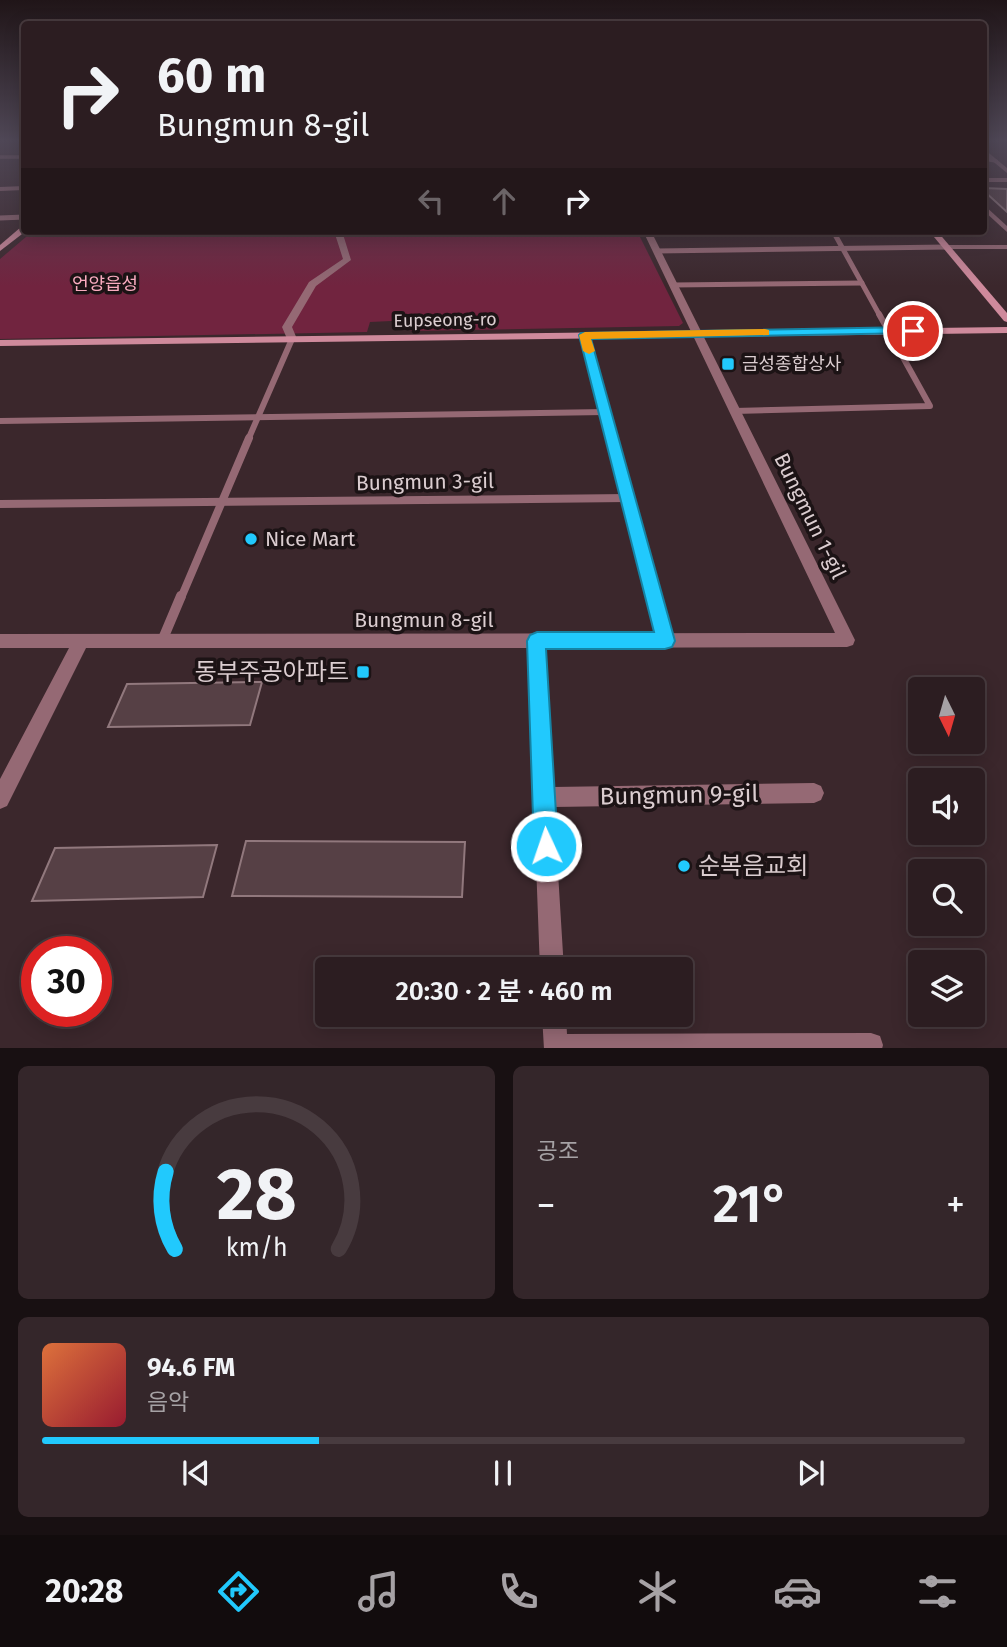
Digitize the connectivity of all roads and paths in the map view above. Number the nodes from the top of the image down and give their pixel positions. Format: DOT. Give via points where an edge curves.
graph roads {
  1 [pos="21,188"];
  2 [pos="0,189"];
  3 [pos="987,210"];
  4 [pos="21,217"];
  5 [pos="0,218"];
  6 [pos="1007,230"];
  7 [pos="21,232"];
  8 [pos="339,235"];
  9 [pos="649,235"];
  10 [pos="835,235"];
  11 [pos="936,235"];
  12 [pos="946,247"];
  13 [pos="1007,247"];
  14 [pos="842,248"];
  15 [pos="0,249"];
  16 [pos="656,251"];
  17 [pos="862,283"];
  18 [pos="673,285"];
  19 [pos="1007,319"];
  20 [pos="1007,330"];
  21 [pos="890,331"];
  22 [pos="697,334"];
  23 [pos="585,335"];
  24 [pos="292,339"];
  25 [pos="0,343"];
  26 [pos="734,411"];
  27 [pos="605,412"];
  28 [pos="258,417"];
  29 [pos="0,421"];
  30 [pos="628,498"];
  31 [pos="222,502"];
  32 [pos="0,504"];
  33 [pos="848,640"];
  34 [pos="81,641"];
  35 [pos="162,641"];
  36 [pos="537,641"];
  37 [pos="665,641"];
  38 [pos="0,642"];
  39 [pos="814,793"];
  40 [pos="544,797"];
  41 [pos="0,799"];
  42 [pos="551,957"];
  43 [pos="555,1027"];
  44 [pos="871,1045"];
  45 [pos="556,1047"];
  1 -- 2 [label="street"];
  3 -- 6 [label="street"];
  4 -- 5 [label="lane"];
  7 -- 15 [label="street"];
  8 -- 24 [label="street" via="347,260 313,284 287,327"];
  9 -- 16 [label="street, Bungmun 1-gil"];
  10 -- 14 [label="lane"];
  11 -- 12 [label="street"];
  12 -- 13 [label="street"];
  12 -- 14 [label="lane"];
  12 -- 19 [label="street"];
  14 -- 16 [label="lane"];
  14 -- 17 [label="lane"];
  16 -- 18 [label="street, Bungmun 1-gil"];
  17 -- 18 [label="lane"];
  17 -- 21 [label="lane"];
  18 -- 22 [label="street, Bungmun 1-gil"];
  20 -- 21 [label="street, Eupseong-ro"];
  21 -- 22 [label="street, Eupseong-ro"];
  21 -- 26 [label="lane" via="930,406"];
  22 -- 23 [label="street, Eupseong-ro"];
  22 -- 26 [label="street, Bungmun 1-gil"];
  23 -- 24 [label="street, Eupseong-ro"];
  23 -- 27 [label="lane"];
  24 -- 25 [label="street, Eupseong-ro"];
  24 -- 28 [label="lane"];
  26 -- 33 [label="street, Bungmun 1-gil"];
  27 -- 28 [label="lane"];
  27 -- 30 [label="lane"];
  28 -- 29 [label="lane"];
  28 -- 31 [label="lane"];
  30 -- 31 [label="lane, Bungmun 3-gil"];
  30 -- 37 [label="lane"];
  31 -- 32 [label="lane, Bungmun 3-gil"];
  31 -- 35 [label="lane"];
  33 -- 37 [label="street, Bungmun 8-gil"];
  34 -- 35 [label="street, Bungmun 8-gil"];
  34 -- 38 [label="street, Bungmun 8-gil"];
  34 -- 41 [label="street"];
  35 -- 36 [label="street, Bungmun 8-gil"];
  36 -- 37 [label="street, Bungmun 8-gil"];
  36 -- 40 [label="street"];
  39 -- 40 [label="street, Bungmun 9-gil"];
  40 -- 42 [label="street"];
  43 -- 45 [label="street"];
  44 -- 45 [label="street"];
}
